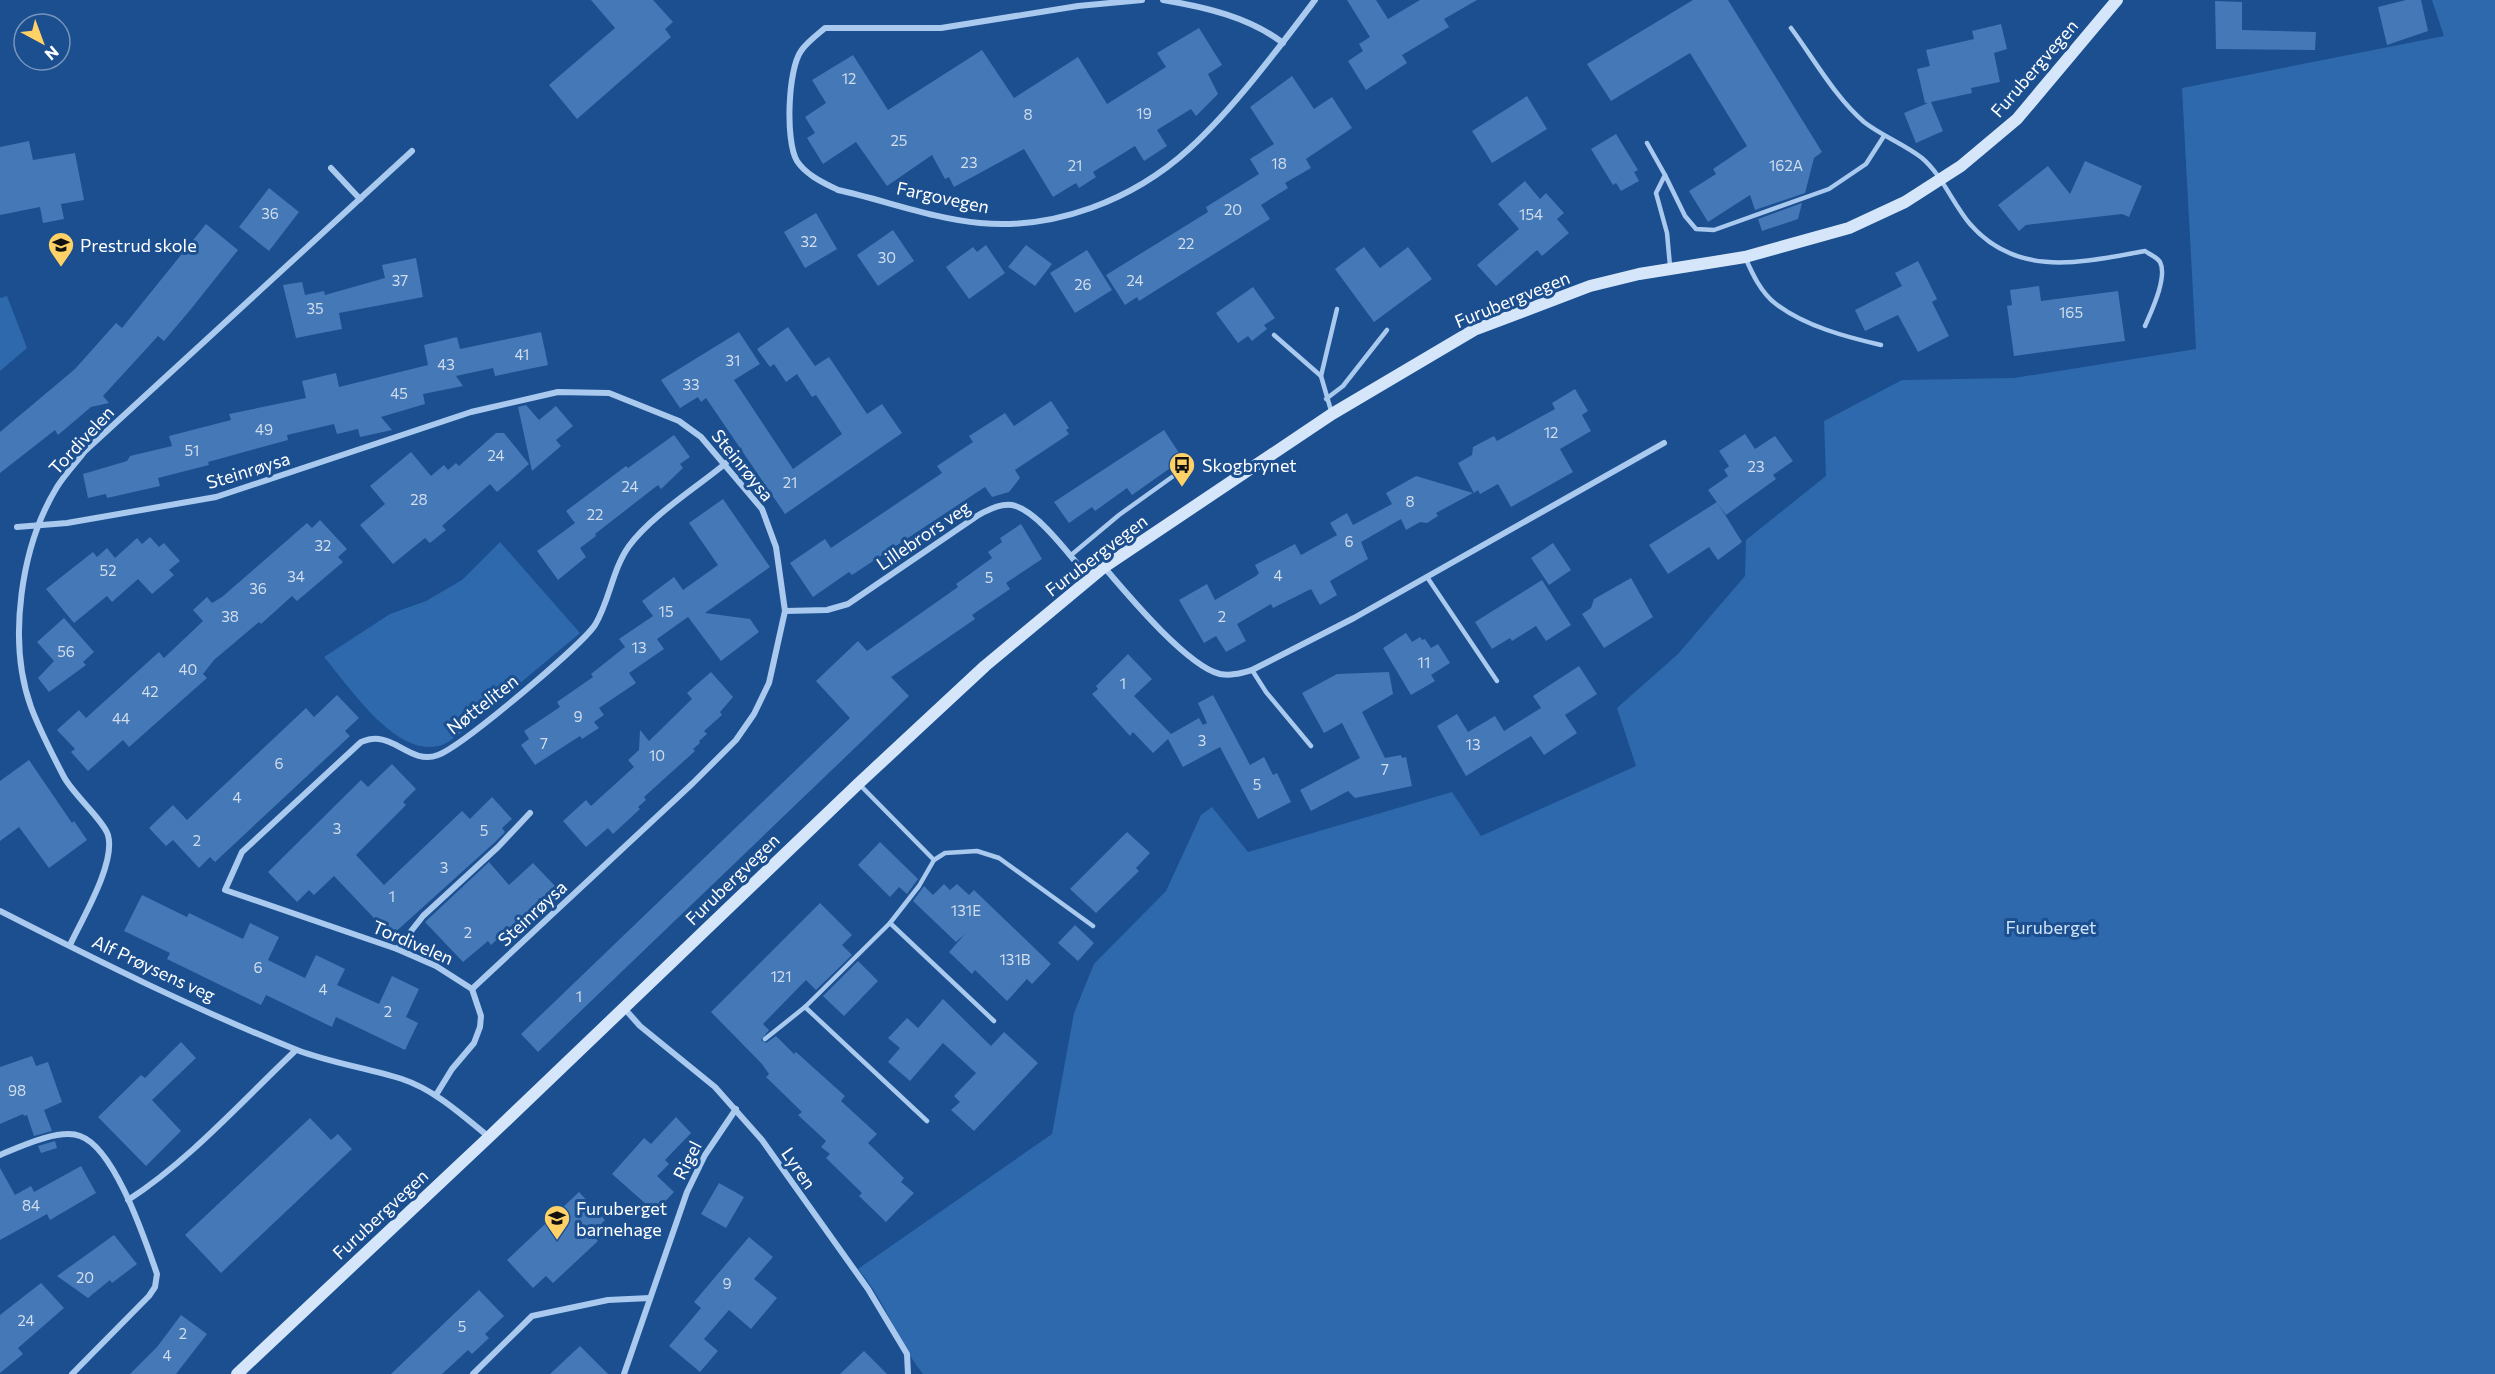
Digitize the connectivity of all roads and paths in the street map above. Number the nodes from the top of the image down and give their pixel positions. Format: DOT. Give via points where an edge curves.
graph roads {
  1 [pos="1142,0"];
  2 [pos="1163,0"];
  3 [pos="1315,0"];
  4 [pos="2117,0"];
  5 [pos="1791,28"];
  6 [pos="1283,43"];
  7 [pos="1884,136"];
  8 [pos="1647,143"];
  9 [pos="412,151"];
  10 [pos="331,168"];
  11 [pos="1665,175"];
  12 [pos="1940,180"];
  13 [pos="360,199"];
  14 [pos="1744,257"];
  15 [pos="1670,269"];
  16 [pos="1337,309"];
  17 [pos="2145,326"];
  18 [pos="1387,330"];
  19 [pos="1274,335"];
  20 [pos="1881,345"];
  21 [pos="1321,376"];
  22 [pos="1326,399"];
  23 [pos="1332,414"];
  24 [pos="1664,443"];
  25 [pos="726,463"];
  26 [pos="1172,477"];
  27 [pos="40,526"];
  28 [pos="16,527"];
  29 [pos="1070,556"];
  30 [pos="1104,567"];
  31 [pos="1427,577"];
  32 [pos="1089,579"];
  33 [pos="785,611"];
  34 [pos="1252,670"];
  35 [pos="1497,681"];
  36 [pos="1311,746"];
  37 [pos="858,784"];
  38 [pos="530,813"];
  39 [pos="934,860"];
  40 [pos="225,890"];
  41 [pos="0,911"];
  42 [pos="890,923"];
  43 [pos="1093,926"];
  44 [pos="70,945"];
  45 [pos="398,950"];
  46 [pos="472,989"];
  47 [pos="805,1007"];
  48 [pos="624,1008"];
  49 [pos="994,1021"];
  50 [pos="765,1039"];
  51 [pos="296,1050"];
  52 [pos="436,1095"];
  53 [pos="736,1109"];
  54 [pos="927,1120"];
  55 [pos="489,1137"];
  56 [pos="0,1155"];
  57 [pos="128,1200"];
  58 [pos="650,1298"];
  59 [pos="72,1374"];
  60 [pos="237,1374"];
  61 [pos="472,1374"];
  62 [pos="624,1374"];
  63 [pos="908,1374"];
  1 -- 6 [label="street, Fargovegen" via="941,28 825,28 800,51 794,68 790,123 791,146 797,161 817,180 838,190 948,217 1018,224 1052,219 1095,208 1157,173 1188,150"];
  2 -- 6 [label="street" via="1238,18 1265,29"];
  3 -- 6 [label="street, Fargovegen"];
  4 -- 12 [label="main road, Furubergvegen" via="2017,119"];
  5 -- 7 [label="lane" via="1848,104"];
  7 -- 11 [label="lane" via="1866,164 1828,189 1714,230 1696,229 1685,216"];
  7 -- 12 [label="lane" via="1921,157"];
  8 -- 11 [label="lane"];
  9 -- 13 [label="street, Tordivelen"];
  10 -- 13 [label="street"];
  11 -- 15 [label="lane" via="1656,193 1667,233"];
  12 -- 14 [label="main road, Furubergvegen" via="1905,202 1849,228"];
  12 -- 17 [label="lane" via="1972,226 1998,247 2020,257 2052,264 2145,251 2153,256 2160,262 2159,292"];
  13 -- 27 [label="street, Tordivelen" via="86,451 57,487"];
  14 -- 15 [label="main road, Furubergvegen"];
  14 -- 20 [label="lane" via="1756,281 1774,303 1802,319"];
  15 -- 23 [label="main road, Furubergvegen" via="1590,286 1474,330"];
  16 -- 21 [label="lane"];
  18 -- 22 [label="lane" via="1343,386"];
  19 -- 21 [label="lane"];
  21 -- 22 [label="lane"];
  22 -- 23 [label="lane"];
  23 -- 30 [label="main road, Furubergvegen"];
  24 -- 31 [label="street"];
  25 -- 27 [label="street, Steinrøysa" via="679,421 642,404 609,393 558,392 471,412 216,497"];
  25 -- 33 [label="street, Steinrøysa" via="762,509 776,547"];
  25 -- 40 [label="street, Nøtteliten" via="629,546 613,575 603,612 569,652 467,738 437,756 405,752 393,742 376,738 361,742 242,852"];
  26 -- 29 [label="lane"];
  27 -- 28 [label="street, Steinrøysa"];
  27 -- 44 [label="street, Tordivelen" via="23,574 19,624 25,685 41,732 69,787 108,834 101,879"];
  29 -- 32 [label="street, Lillebrors veg"];
  29 -- 33 [label="street, Lillebrors veg" via="1024,510 1011,505 993,507 848,604 827,610"];
  30 -- 32 [label="main road, Furubergvegen"];
  30 -- 34 [label="street" via="1201,665 1219,674"];
  31 -- 34 [label="street"];
  31 -- 35 [label="lane"];
  32 -- 37 [label="main road, Furubergvegen" via="985,666"];
  33 -- 46 [label="street, Steinrøysa" via="769,683 736,740"];
  34 -- 36 [label="lane"];
  37 -- 39 [label="lane"];
  37 -- 48 [label="main road, Furubergvegen"];
  38 -- 45 [label="street" via="423,916"];
  39 -- 42 [label="lane" via="920,886"];
  39 -- 43 [label="lane" via="954,851 977,851 999,858"];
  40 -- 45 [label="street, Tordivelen"];
  41 -- 44 [label="street, Alf Prøysens veg"];
  42 -- 47 [label="lane"];
  42 -- 49 [label="lane"];
  44 -- 51 [label="street, Alf Prøysens veg"];
  45 -- 46 [label="street, Tordivelen" via="436,966"];
  46 -- 52 [label="street" via="480,1027 474,1043"];
  47 -- 50 [label="lane"];
  47 -- 54 [label="lane"];
  48 -- 53 [label="street, Lyren"];
  48 -- 55 [label="main road, Furubergvegen"];
  51 -- 52 [label="street, Alf Prøysens veg" via="402,1080"];
  51 -- 57 [label="street" via="208,1134"];
  52 -- 55 [label="street, Alf Prøysens veg"];
  53 -- 58 [label="street, Rigel" via="705,1155 687,1192"];
  53 -- 63 [label="street, Lyren" via="868,1289 907,1354"];
  55 -- 60 [label="main road, Furubergvegen"];
  56 -- 57 [label="street" via="64,1134 80,1136 105,1158"];
  57 -- 59 [label="street" via="157,1274 155,1287"];
  58 -- 61 [label="street" via="608,1300 532,1316"];
  58 -- 62 [label="street, Rigel"];
}
